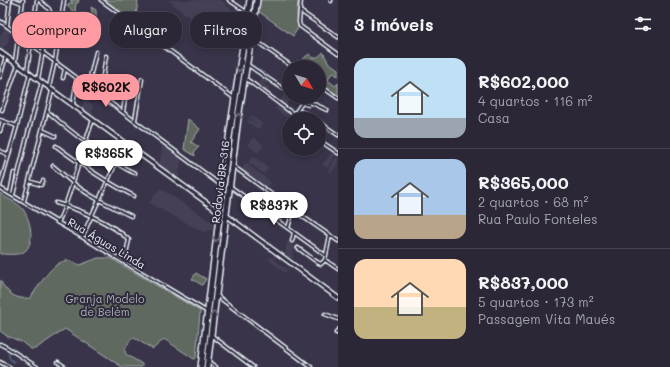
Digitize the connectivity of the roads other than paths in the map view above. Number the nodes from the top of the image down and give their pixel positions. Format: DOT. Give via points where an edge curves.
graph roads {
  1 [pos="10,0"];
  2 [pos="14,0"];
  3 [pos="38,0"];
  4 [pos="44,0"];
  5 [pos="64,0"];
  6 [pos="102,0"];
  7 [pos="229,0"];
  8 [pos="250,0"];
  9 [pos="257,0"];
  10 [pos="300,0"];
  11 [pos="0,1"];
  12 [pos="23,1"];
  13 [pos="9,4"];
  14 [pos="44,4"];
  15 [pos="300,11"];
  16 [pos="21,12"];
  17 [pos="36,12"];
  18 [pos="245,12"];
  19 [pos="248,12"];
  20 [pos="255,12"];
  21 [pos="0,21"];
  22 [pos="7,26"];
  23 [pos="12,30"];
  24 [pos="338,37"];
  25 [pos="262,45"];
  26 [pos="16,48"];
  27 [pos="30,48"];
  28 [pos="37,48"];
  29 [pos="243,48"];
  30 [pos="249,48"];
  31 [pos="0,52"];
  32 [pos="42,52"];
  33 [pos="96,52"];
  34 [pos="338,54"];
  35 [pos="6,56"];
  36 [pos="106,56"];
  37 [pos="283,60"];
  38 [pos="54,61"];
  39 [pos="15,62"];
  40 [pos="247,64"];
  41 [pos="18,65"];
  42 [pos="65,69"];
  43 [pos="28,72"];
  44 [pos="0,77"];
  45 [pos="245,77"];
  46 [pos="63,78"];
  47 [pos="77,78"];
  48 [pos="38,79"];
  49 [pos="142,80"];
  50 [pos="42,82"];
  51 [pos="88,86"];
  52 [pos="51,88"];
  53 [pos="91,88"];
  54 [pos="282,88"];
  55 [pos="326,90"];
  56 [pos="126,92"];
  57 [pos="100,95"];
  58 [pos="89,97"];
  59 [pos="235,98"];
  60 [pos="338,98"];
  61 [pos="301,104"];
  62 [pos="314,104"];
  63 [pos="73,105"];
  64 [pos="2,110"];
  65 [pos="327,110"];
  66 [pos="46,111"];
  67 [pos="123,112"];
  68 [pos="291,112"];
  69 [pos="296,112"];
  70 [pos="0,120"];
  71 [pos="93,120"];
  72 [pos="135,120"];
  73 [pos="3,121"];
  74 [pos="17,126"];
  75 [pos="326,127"];
  76 [pos="42,130"];
  77 [pos="0,131"];
  78 [pos="338,135"];
  79 [pos="55,136"];
  80 [pos="84,142"];
  81 [pos="125,144"];
  82 [pos="326,145"];
  83 [pos="56,146"];
  84 [pos="0,150"];
  85 [pos="338,153"];
  86 [pos="9,155"];
  87 [pos="78,162"];
  88 [pos="116,163"];
  89 [pos="233,165"];
  90 [pos="53,166"];
  91 [pos="14,173"];
  92 [pos="135,173"];
  93 [pos="43,181"];
  94 [pos="30,182"];
  95 [pos="72,182"];
  96 [pos="108,182"];
  97 [pos="222,184"];
  98 [pos="0,187"];
  99 [pos="230,187"];
  100 [pos="10,193"];
  101 [pos="13,195"];
  102 [pos="134,196"];
  103 [pos="100,200"];
  104 [pos="24,201"];
  105 [pos="56,203"];
  106 [pos="66,205"];
  107 [pos="220,207"];
  108 [pos="214,208"];
  109 [pos="293,210"];
  110 [pos="219,215"];
  111 [pos="226,215"];
  112 [pos="92,216"];
  113 [pos="131,216"];
  114 [pos="58,223"];
  115 [pos="288,228"];
  116 [pos="294,233"];
  117 [pos="330,235"];
  118 [pos="82,238"];
  119 [pos="292,241"];
  120 [pos="338,241"];
  121 [pos="298,248"];
  122 [pos="324,254"];
  123 [pos="325,260"];
  124 [pos="124,262"];
  125 [pos="338,269"];
  126 [pos="212,276"];
  127 [pos="218,277"];
  128 [pos="211,284"];
  129 [pos="217,288"];
  130 [pos="216,295"];
  131 [pos="338,298"];
  132 [pos="207,312"];
  133 [pos="325,314"];
  134 [pos="338,319"];
  135 [pos="211,335"];
  136 [pos="0,344"];
  137 [pos="208,361"];
  138 [pos="0,362"];
  139 [pos="58,362"];
  140 [pos="306,364"];
  141 [pos="9,367"];
  142 [pos="38,367"];
  143 [pos="66,367"];
  144 [pos="200,367"];
  145 [pos="207,367"];
  146 [pos="216,367"];
  147 [pos="254,367"];
  148 [pos="306,367"];
  149 [pos="311,367"];
  1 -- 13 [label="street"];
  2 -- 12 [label="street"];
  3 -- 14 [label="street"];
  3 -- 17 [label="street"];
  4 -- 14 [label="street"];
  5 -- 38 [label="street"];
  6 -- 59 [label="street"];
  7 -- 18 [label="street"];
  8 -- 19 [label="highway, Rodovia BR-316"];
  9 -- 20 [label="highway, Rodovia BR-316"];
  10 -- 15 [label="street"];
  11 -- 13 [label="street"];
  12 -- 16 [label="street"];
  13 -- 22 [label="street"];
  14 -- 32 [label="street" via="50,12"];
  15 -- 24 [label="street"];
  15 -- 34 [label="street" via="300,27"];
  21 -- 22 [label="street"];
  22 -- 23 [label="street"];
  25 -- 37 [label="street"];
  26 -- 39 [label="street"];
  27 -- 43 [label="street"];
  28 -- 32 [label="street"];
  29 -- 59 [label="highway, Rodovia BR-316, one-way"];
  30 -- 40 [label="highway, Rodovia BR-316"];
  31 -- 35 [label="street"];
  32 -- 38 [label="street"];
  32 -- 48 [label="street"];
  33 -- 51 [label="street"];
  35 -- 39 [label="street"];
  35 -- 44 [label="street"];
  36 -- 57 [label="street"];
  38 -- 42 [label="street"];
  38 -- 52 [label="street"];
  39 -- 41 [label="street"];
  40 -- 45 [label="highway, Rodovia BR-316"];
  40 -- 54 [label="street"];
  41 -- 43 [label="street"];
  41 -- 64 [label="street"];
  42 -- 46 [label="street"];
  42 -- 47 [label="street"];
  43 -- 48 [label="street"];
  43 -- 74 [label="street"];
  45 -- 68 [label="street"];
  89 -- 45 [label="highway, Rodovia BR-316, one-way"];
  47 -- 51 [label="street"];
  47 -- 63 [label="street"];
  48 -- 50 [label="street"];
  49 -- 72 [label="street"];
  50 -- 52 [label="street"];
  50 -- 101 [label="street"];
  51 -- 53 [label="street"];
  52 -- 63 [label="street"];
  52 -- 66 [label="street"];
  53 -- 57 [label="street"];
  53 -- 58 [label="street"];
  55 -- 60 [label="street"];
  56 -- 67 [label="street"];
  57 -- 67 [label="street"];
  59 -- 97 [label="highway, Rodovia BR-316"];
  61 -- 69 [label="street"];
  62 -- 65 [label="street"];
  63 -- 71 [label="street"];
  66 -- 76 [label="street"];
  66 -- 80 [label="street"];
  67 -- 72 [label="street"];
  70 -- 73 [label="street"];
  71 -- 80 [label="street"];
  71 -- 81 [label="street"];
  72 -- 97 [label="street"];
  73 -- 74 [label="street"];
  73 -- 77 [label="street"];
  74 -- 86 [label="street"];
  75 -- 78 [label="street"];
  76 -- 79 [label="street"];
  76 -- 94 [label="street"];
  80 -- 87 [label="street"];
  80 -- 88 [label="street"];
  81 -- 88 [label="street"];
  81 -- 108 [label="street"];
  82 -- 85 [label="street"];
  83 -- 87 [label="street"];
  84 -- 86 [label="street"];
  86 -- 98 [label="street"];
  87 -- 95 [label="street"];
  87 -- 96 [label="street"];
  88 -- 92 [label="street"];
  88 -- 96 [label="street"];
  89 -- 99 [label="highway, Rodovia BR-316"];
  89 -- 109 [label="street"];
  90 -- 95 [label="street"];
  91 -- 100 [label="street"];
  93 -- 94 [label="street" via="41,185"];
  94 -- 104 [label="street"];
  95 -- 103 [label="street"];
  95 -- 106 [label="street"];
  96 -- 102 [label="street"];
  96 -- 103 [label="street"];
  97 -- 107 [label="highway, Rodovia BR-316"];
  98 -- 100 [label="street, Rua Águas Linda"];
  99 -- 111 [label="highway, Rodovia BR-316"];
  99 -- 115 [label="street"];
  100 -- 101 [label="street, Rua Águas Linda"];
  101 -- 104 [label="street, Rua Águas Linda"];
  103 -- 112 [label="street"];
  103 -- 113 [label="street"];
  104 -- 114 [label="street, Rua Águas Linda"];
  105 -- 106 [label="street"];
  106 -- 112 [label="street"];
  106 -- 114 [label="street"];
  107 -- 108 [label="street"];
  107 -- 110 [label="highway, Rodovia BR-316"];
  108 -- 110 [label="street"];
  109 -- 115 [label="street"];
  109 -- 117 [label="street"];
  110 -- 126 [label="highway, Rodovia BR-316, one-way"];
  111 -- 127 [label="highway, Rodovia BR-316"];
  111 -- 131 [label="street"];
  112 -- 118 [label="street"];
  112 -- 124 [label="street" via="113,227 129,240"];
  114 -- 118 [label="street, Rua Águas Linda"];
  115 -- 116 [label="street"];
  116 -- 119 [label="street"];
  116 -- 122 [label="street"];
  117 -- 120 [label="street"];
  117 -- 122 [label="street"];
  118 -- 124 [label="street, Rua Águas Linda"];
  121 -- 123 [label="street" via="318,263 322,264"];
  122 -- 123 [label="street"];
  123 -- 125 [label="street"];
  124 -- 132 [label="street, Rua Águas Linda"];
  126 -- 127 [label="highway"];
  126 -- 128 [label="highway, Rodovia BR-316"];
  127 -- 129 [label="highway, Rodovia BR-316"];
  128 -- 129 [label="highway" via="215,284"];
  128 -- 132 [label="highway, Rodovia BR-316"];
  129 -- 130 [label="highway, Rodovia BR-316"];
  135 -- 130 [label="highway, Rodovia BR-316, one-way"];
  130 -- 140 [label="street"];
  132 -- 144 [label="highway, Rodovia BR-316"];
  133 -- 134 [label="street"];
  135 -- 137 [label="highway, Rodovia BR-316"];
  135 -- 147 [label="street"];
  136 -- 142 [label="street"];
  137 -- 145 [label="highway, Rodovia BR-316"];
  137 -- 146 [label="street"];
  138 -- 141 [label="street"];
  139 -- 143 [label="street"];
  140 -- 148 [label="street"];
  140 -- 149 [label="street"];
}
